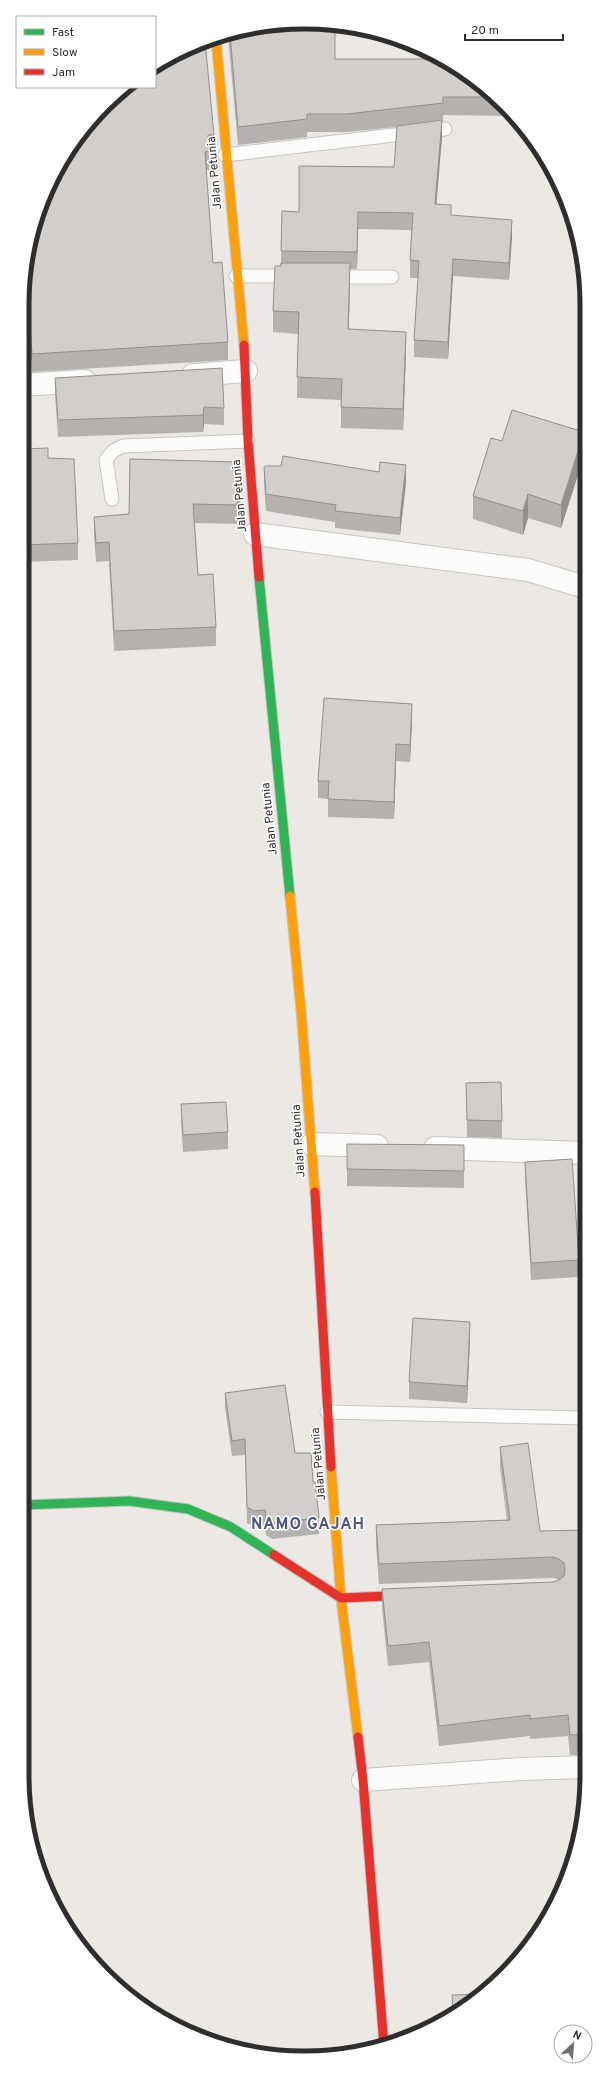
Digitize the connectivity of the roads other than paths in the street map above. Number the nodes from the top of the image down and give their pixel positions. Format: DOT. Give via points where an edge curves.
graph roads {
  1 [pos="216,44"];
  2 [pos="445,129"];
  3 [pos="225,155"];
  4 [pos="236,276"];
  5 [pos="306,276"];
  6 [pos="321,277"];
  7 [pos="392,277"];
  8 [pos="246,372"];
  9 [pos="174,376"];
  10 [pos="102,380"];
  11 [pos="29,385"];
  12 [pos="248,441"];
  13 [pos="112,499"];
  14 [pos="255,534"];
  15 [pos="580,586"];
  16 [pos="312,1144"];
  17 [pos="580,1153"];
  18 [pos="326,1412"];
  19 [pos="580,1418"];
  20 [pos="29,1505"];
  21 [pos="420,1595"];
  22 [pos="341,1598"];
  23 [pos="580,1767"];
  24 [pos="363,1780"];
  25 [pos="383,2039"];
  1 -- 3 [label="street, Jalan Petunia"];
  2 -- 3 [label="lane"];
  3 -- 4 [label="street, Jalan Petunia"];
  4 -- 5 [label="lane"];
  4 -- 8 [label="street, Jalan Petunia"];
  6 -- 7 [label="lane"];
  8 -- 9 [label="street"];
  8 -- 12 [label="street, Jalan Petunia"];
  10 -- 11 [label="street"];
  12 -- 13 [label="lane" via="123,446 113,451 106,460"];
  12 -- 14 [label="street, Jalan Petunia"];
  14 -- 15 [label="street" via="528,570"];
  14 -- 16 [label="street, Jalan Petunia"];
  16 -- 17 [label="street"];
  16 -- 18 [label="street, Jalan Petunia"];
  18 -- 19 [label="lane"];
  18 -- 22 [label="street, Jalan Petunia"];
  20 -- 22 [label="street" via="129,1501 188,1509 231,1527"];
  21 -- 22 [label="street"];
  22 -- 24 [label="street, Jalan Petunia"];
  23 -- 24 [label="street"];
  24 -- 25 [label="street, Jalan Petunia"];
}
